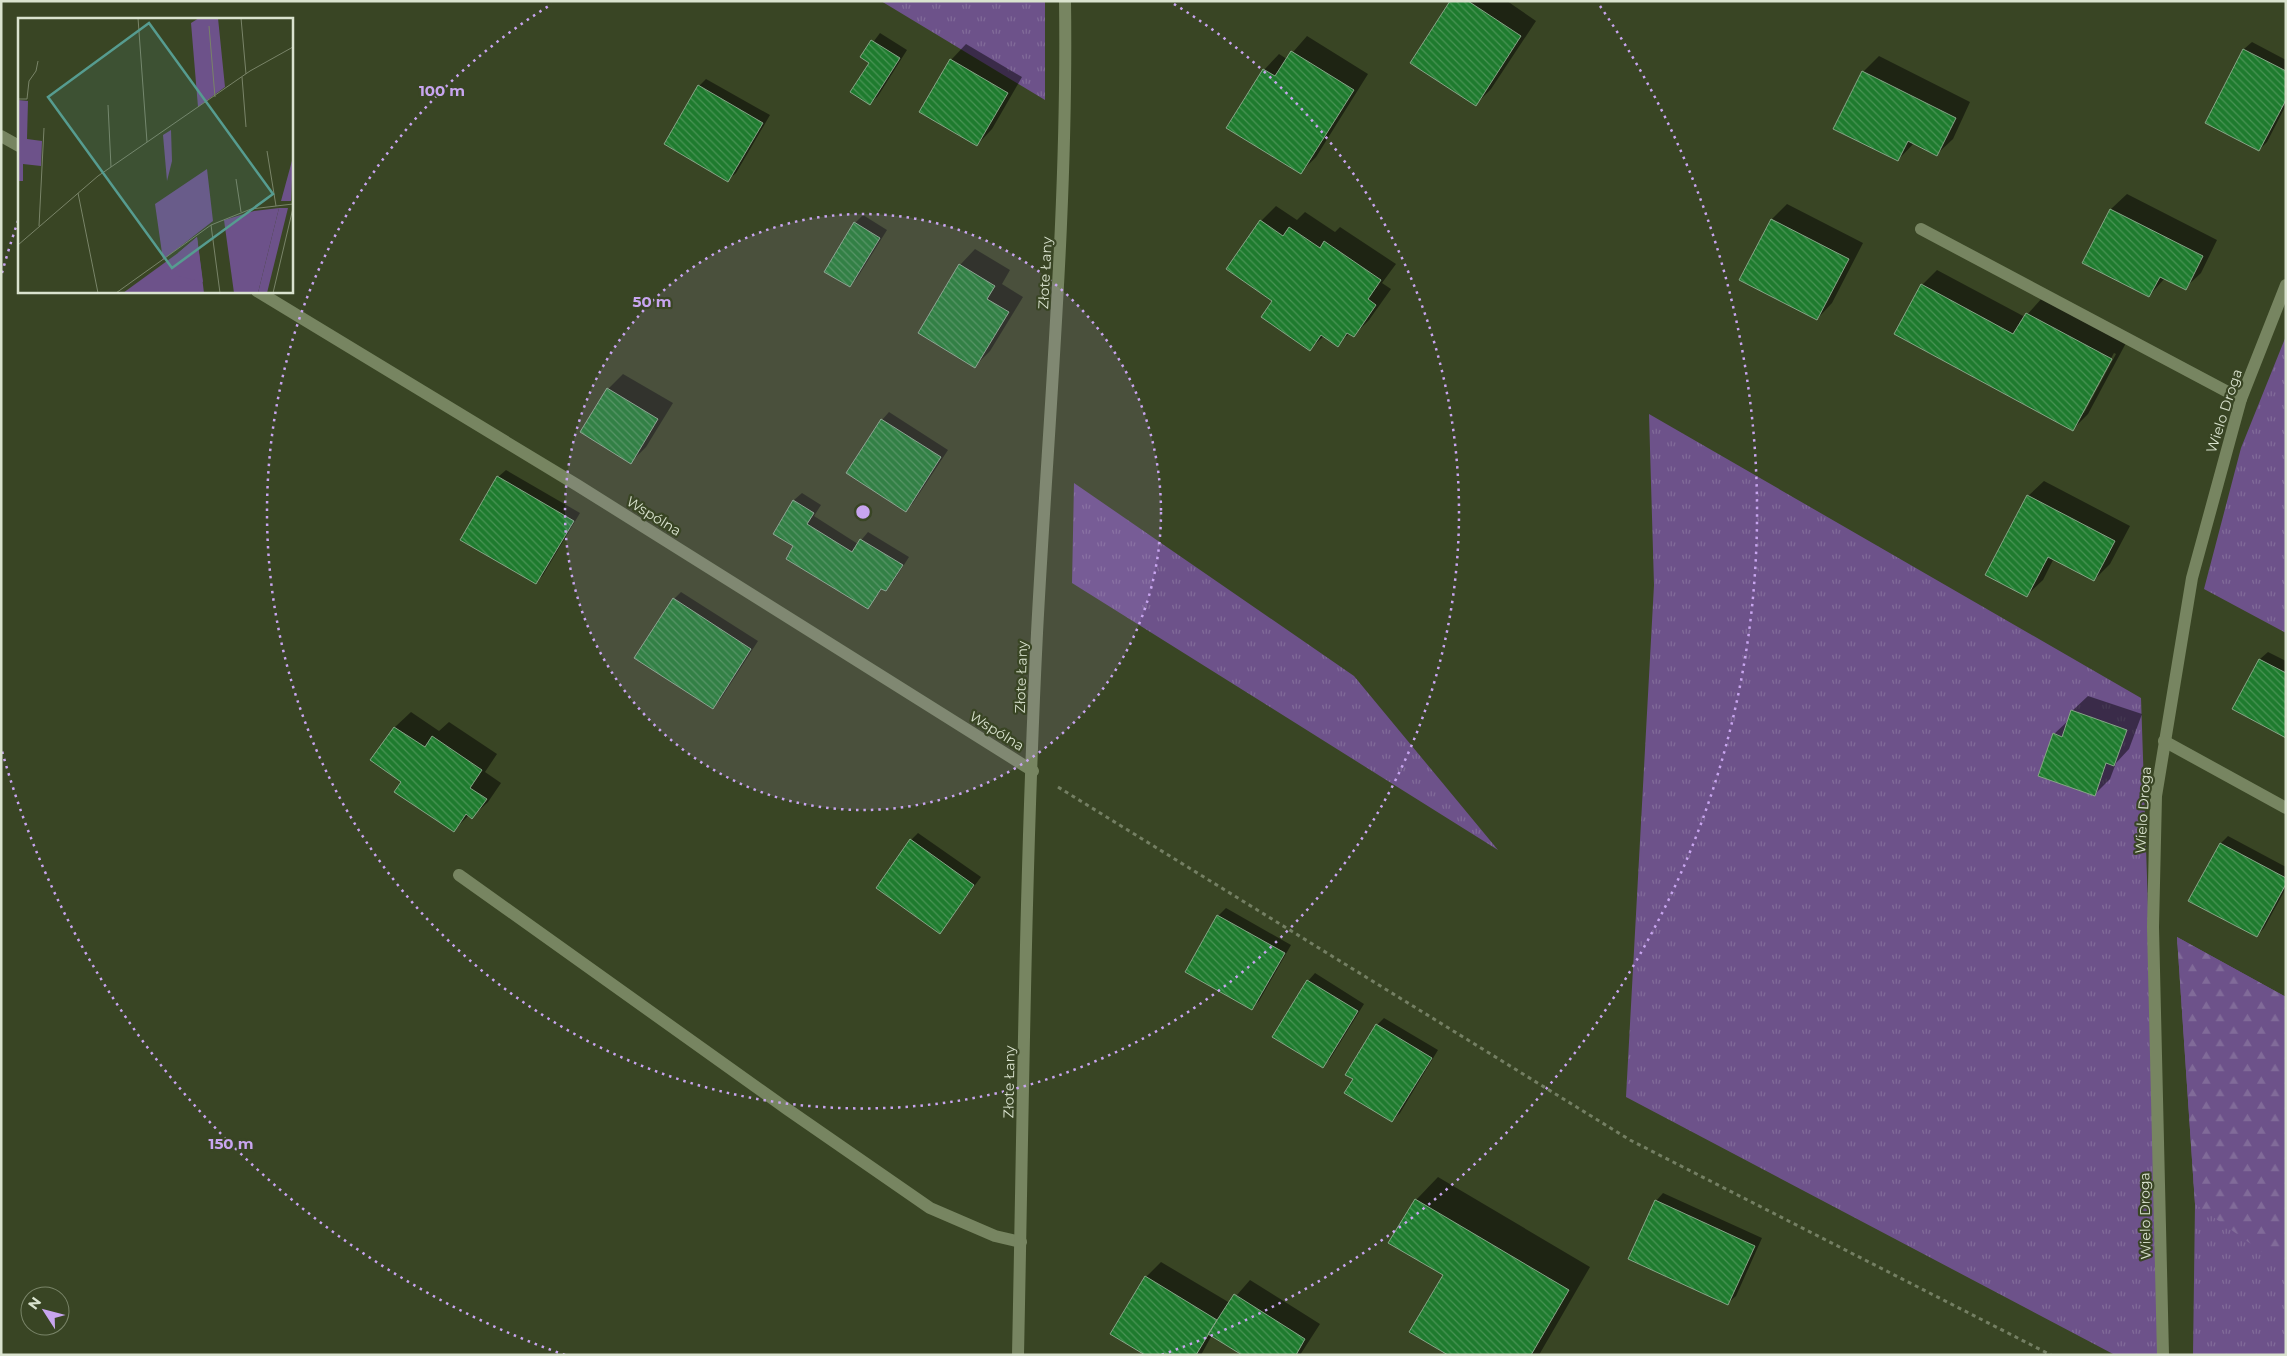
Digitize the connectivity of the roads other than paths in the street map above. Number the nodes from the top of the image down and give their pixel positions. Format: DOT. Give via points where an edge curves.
graph roads {
  1 [pos="1065,1"];
  2 [pos="1,136"];
  3 [pos="18,145"];
  4 [pos="1921,230"];
  5 [pos="2286,285"];
  6 [pos="259,292"];
  7 [pos="2241,399"];
  8 [pos="2164,741"];
  9 [pos="1033,771"];
  10 [pos="2286,808"];
  11 [pos="459,875"];
  12 [pos="1021,1242"];
  13 [pos="1018,1355"];
  14 [pos="2163,1355"];
  1 -- 9 [label="street, Złote Łany" via="1063,218 1037,635"];
  2 -- 3 [label="street"];
  4 -- 7 [label="street"];
  5 -- 7 [label="street, Wielo Droga"];
  6 -- 9 [label="street, Wspólna" via="577,485"];
  7 -- 8 [label="street, Wielo Droga" via="2192,578"];
  8 -- 10 [label="street"];
  8 -- 14 [label="street, Wielo Droga" via="2156,796 2153,927"];
  9 -- 12 [label="street, Złote Łany"];
  11 -- 12 [label="street" via="930,1208 995,1236"];
  12 -- 13 [label="street, Złote Łany"];
}
